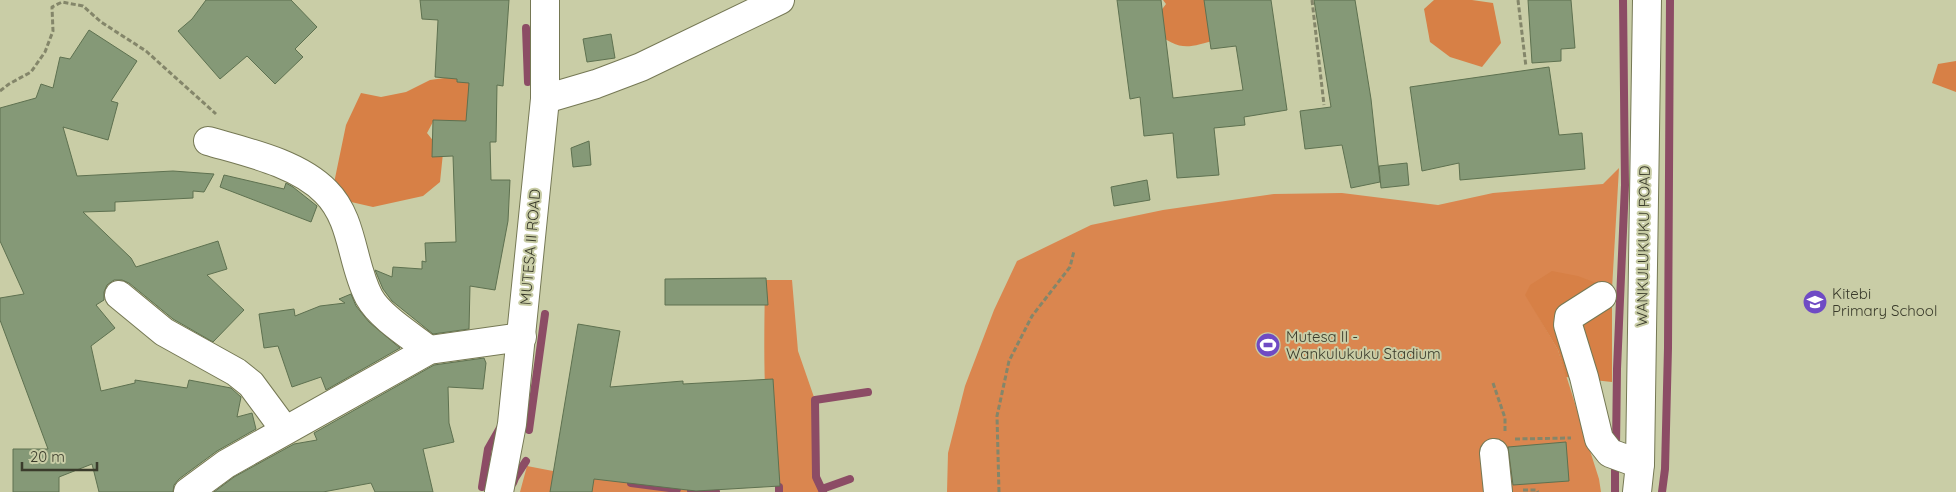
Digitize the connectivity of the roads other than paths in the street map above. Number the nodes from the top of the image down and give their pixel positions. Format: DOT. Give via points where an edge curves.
graph roads {
  1 [pos="545,0"];
  2 [pos="780,0"];
  3 [pos="1647,0"];
  4 [pos="544,99"];
  5 [pos="208,141"];
  6 [pos="118,295"];
  7 [pos="1602,296"];
  8 [pos="522,337"];
  9 [pos="429,350"];
  10 [pos="285,430"];
  11 [pos="1499,446"];
  12 [pos="1640,464"];
  13 [pos="188,492"];
  14 [pos="499,492"];
  15 [pos="1498,492"];
  16 [pos="1637,492"];
  1 -- 4 [label="street, MUTESA II ROAD"];
  2 -- 4 [label="street" via="641,67"];
  3 -- 12 [label="street, WANKULUKUKU ROAD"];
  4 -- 8 [label="street, MUTESA II ROAD"];
  5 -- 9 [label="street" via="293,169 326,191 342,213 370,298 386,316"];
  6 -- 10 [label="street" via="164,332 236,372 250,384"];
  7 -- 12 [label="street" via="1569,317 1568,325 1598,439 1610,453"];
  8 -- 9 [label="street"];
  8 -- 14 [label="street, MUTESA II ROAD" via="512,424"];
  9 -- 10 [label="street"];
  10 -- 13 [label="street" via="226,464"];
  11 -- 15 [label="street"];
  12 -- 16 [label="street, WANKULUKUKU ROAD"];
}
